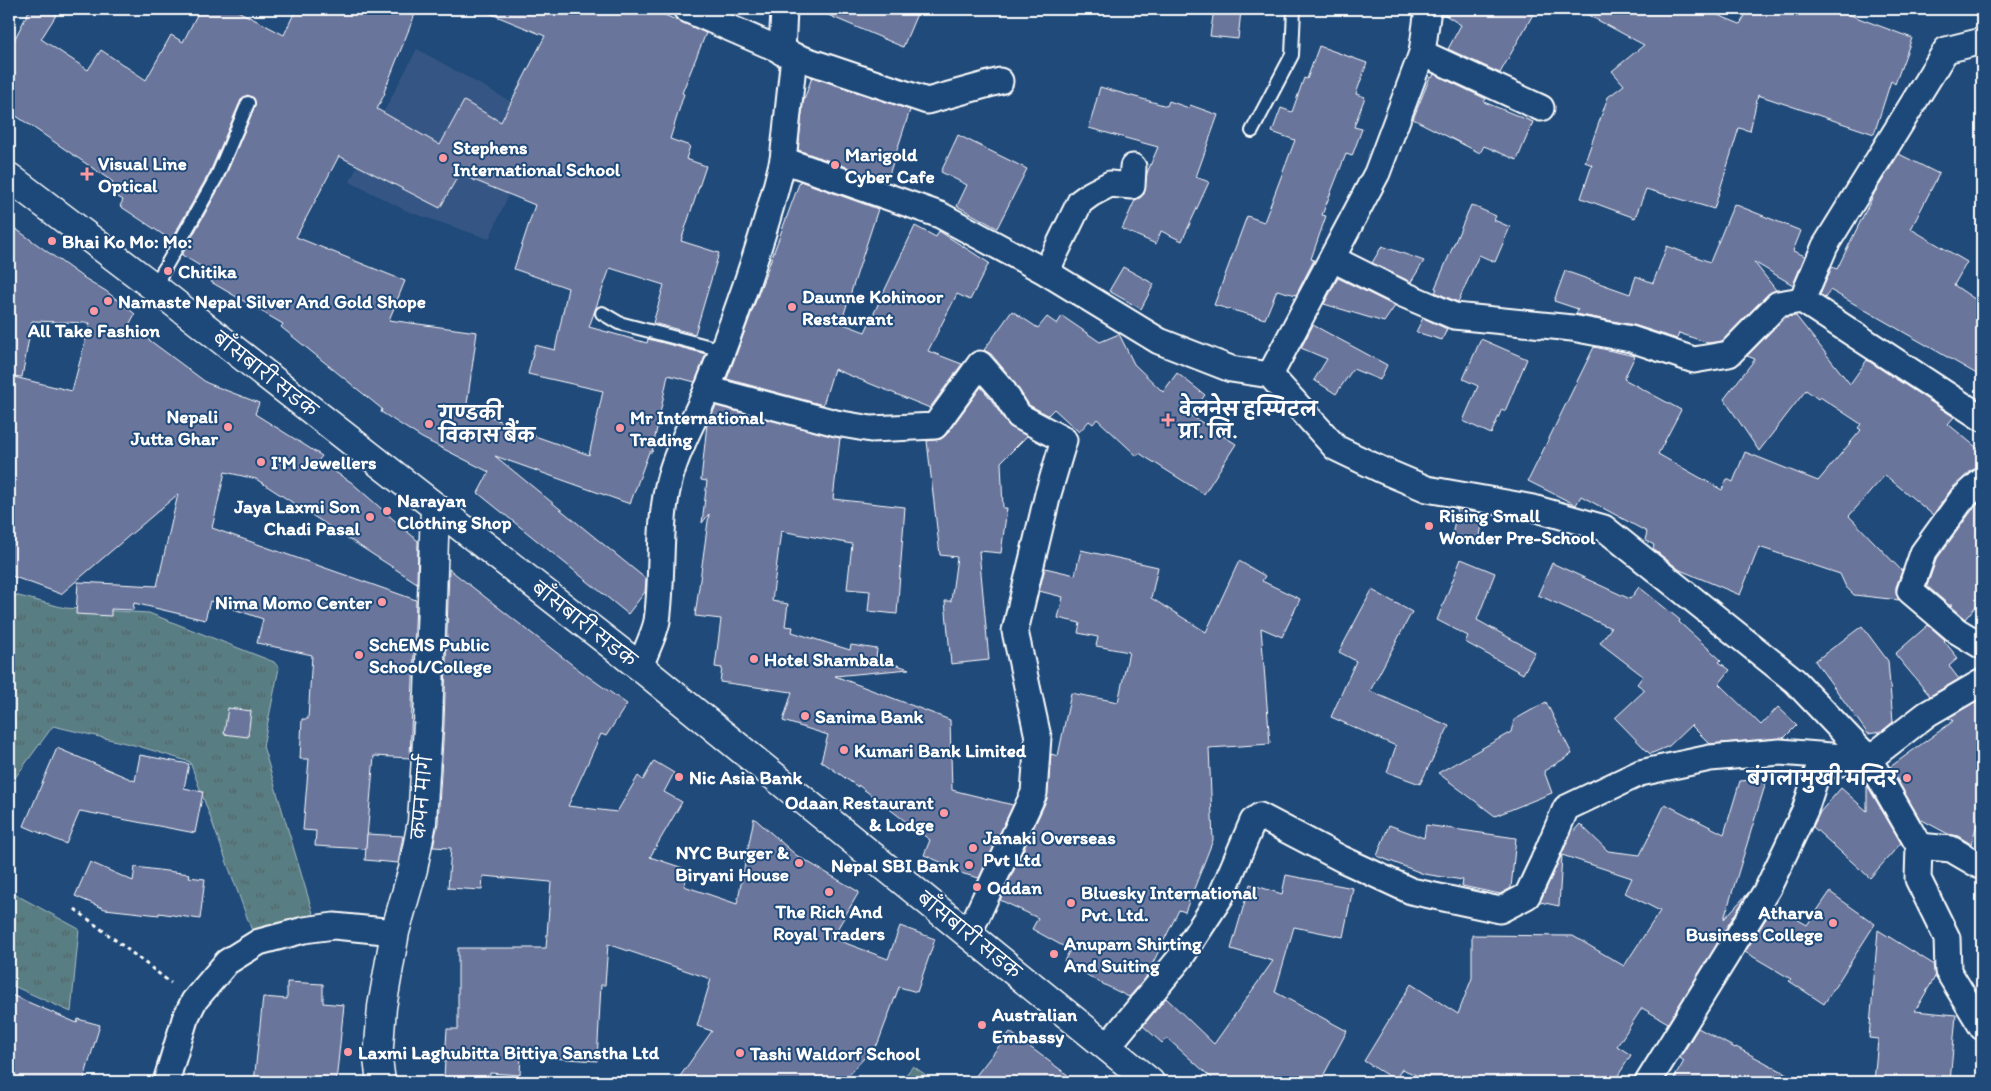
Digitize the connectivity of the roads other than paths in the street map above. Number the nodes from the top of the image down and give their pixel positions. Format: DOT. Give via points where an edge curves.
graph roads {
  1 [pos="686,9"];
  2 [pos="784,9"];
  3 [pos="1294,9"];
  4 [pos="1428,9"];
  5 [pos="1982,41"];
  6 [pos="1422,53"];
  7 [pos="788,54"];
  8 [pos="1000,81"];
  9 [pos="248,103"];
  10 [pos="1541,108"];
  11 [pos="1252,131"];
  12 [pos="783,160"];
  13 [pos="1133,167"];
  14 [pos="9,177"];
  15 [pos="1333,259"];
  16 [pos="1046,272"];
  17 [pos="154,287"];
  18 [pos="1802,300"];
  19 [pos="602,313"];
  20 [pos="722,350"];
  21 [pos="1270,375"];
  22 [pos="707,389"];
  23 [pos="1982,418"];
  24 [pos="1982,481"];
  25 [pos="435,507"];
  26 [pos="1982,646"];
  27 [pos="640,667"];
  28 [pos="1982,682"];
  29 [pos="1869,759"];
  30 [pos="1919,846"];
  31 [pos="1982,867"];
  32 [pos="395,932"];
  33 [pos="968,935"];
  34 [pos="1982,1027"];
  35 [pos="1107,1047"];
  36 [pos="166,1082"];
  37 [pos="381,1082"];
  38 [pos="1150,1082"];
  39 [pos="1648,1082"];
  1 -- 7 [label="street"];
  2 -- 7 [label="street"];
  3 -- 11 [label="lane" via="1292,55"];
  4 -- 6 [label="street"];
  5 -- 18 [label="street" via="1946,50 1825,246"];
  6 -- 10 [label="street"];
  6 -- 15 [label="street" via="1377,173"];
  7 -- 8 [label="street" via="927,101"];
  7 -- 12 [label="street"];
  9 -- 17 [label="lane" via="217,176"];
  12 -- 16 [label="street" via="940,215"];
  12 -- 20 [label="street" via="768,220"];
  13 -- 16 [label="street" via="1132,186 1110,184 1080,202"];
  14 -- 17 [label="main road, बाँसबारी सडक"];
  15 -- 18 [label="street" via="1454,316 1631,339 1694,360 1729,354 1778,304"];
  15 -- 21 [label="street"];
  16 -- 21 [label="street" via="1159,341 1231,369"];
  17 -- 25 [label="main road, बाँसबारी सडक"];
  18 -- 23 [label="street"];
  19 -- 20 [label="lane" via="619,323"];
  20 -- 22 [label="street"];
  21 -- 29 [label="street" via="1336,448 1382,470 1428,489 1533,508 1604,528 1795,681"];
  22 -- 27 [label="street" via="671,471 664,499 656,623"];
  22 -- 33 [label="street" via="871,430 936,426 980,364 1002,389 1019,416 1064,440 1014,631 1038,737 1034,793"];
  24 -- 26 [label="street" via="1962,500 1923,553 1910,591 1957,631"];
  25 -- 27 [label="main road, बाँसबारी सडक"];
  25 -- 32 [label="main road, कपन मार्ग" via="422,822"];
  27 -- 33 [label="main road, बाँसबारी सडक"];
  28 -- 29 [label="street" via="1928,714"];
  29 -- 30 [label="street"];
  29 -- 35 [label="street" via="1780,752 1710,758 1640,773 1566,808 1526,896 1500,910 1411,891 1260,816 1252,821 1221,896 1181,957"];
  29 -- 39 [label="street" via="1819,767 1805,810 1768,888"];
  30 -- 31 [label="street" via="1951,849"];
  30 -- 34 [label="street" via="1918,879 1947,938 1948,971"];
  32 -- 36 [label="street" via="334,926 304,930 259,942 227,962 194,1000"];
  32 -- 37 [label="main road, कपन मार्ग" via="382,1007 378,1059"];
  33 -- 35 [label="main road, बाँसबारी सडक"];
  35 -- 38 [label="main road, बाँसबारी सडक"];
}
